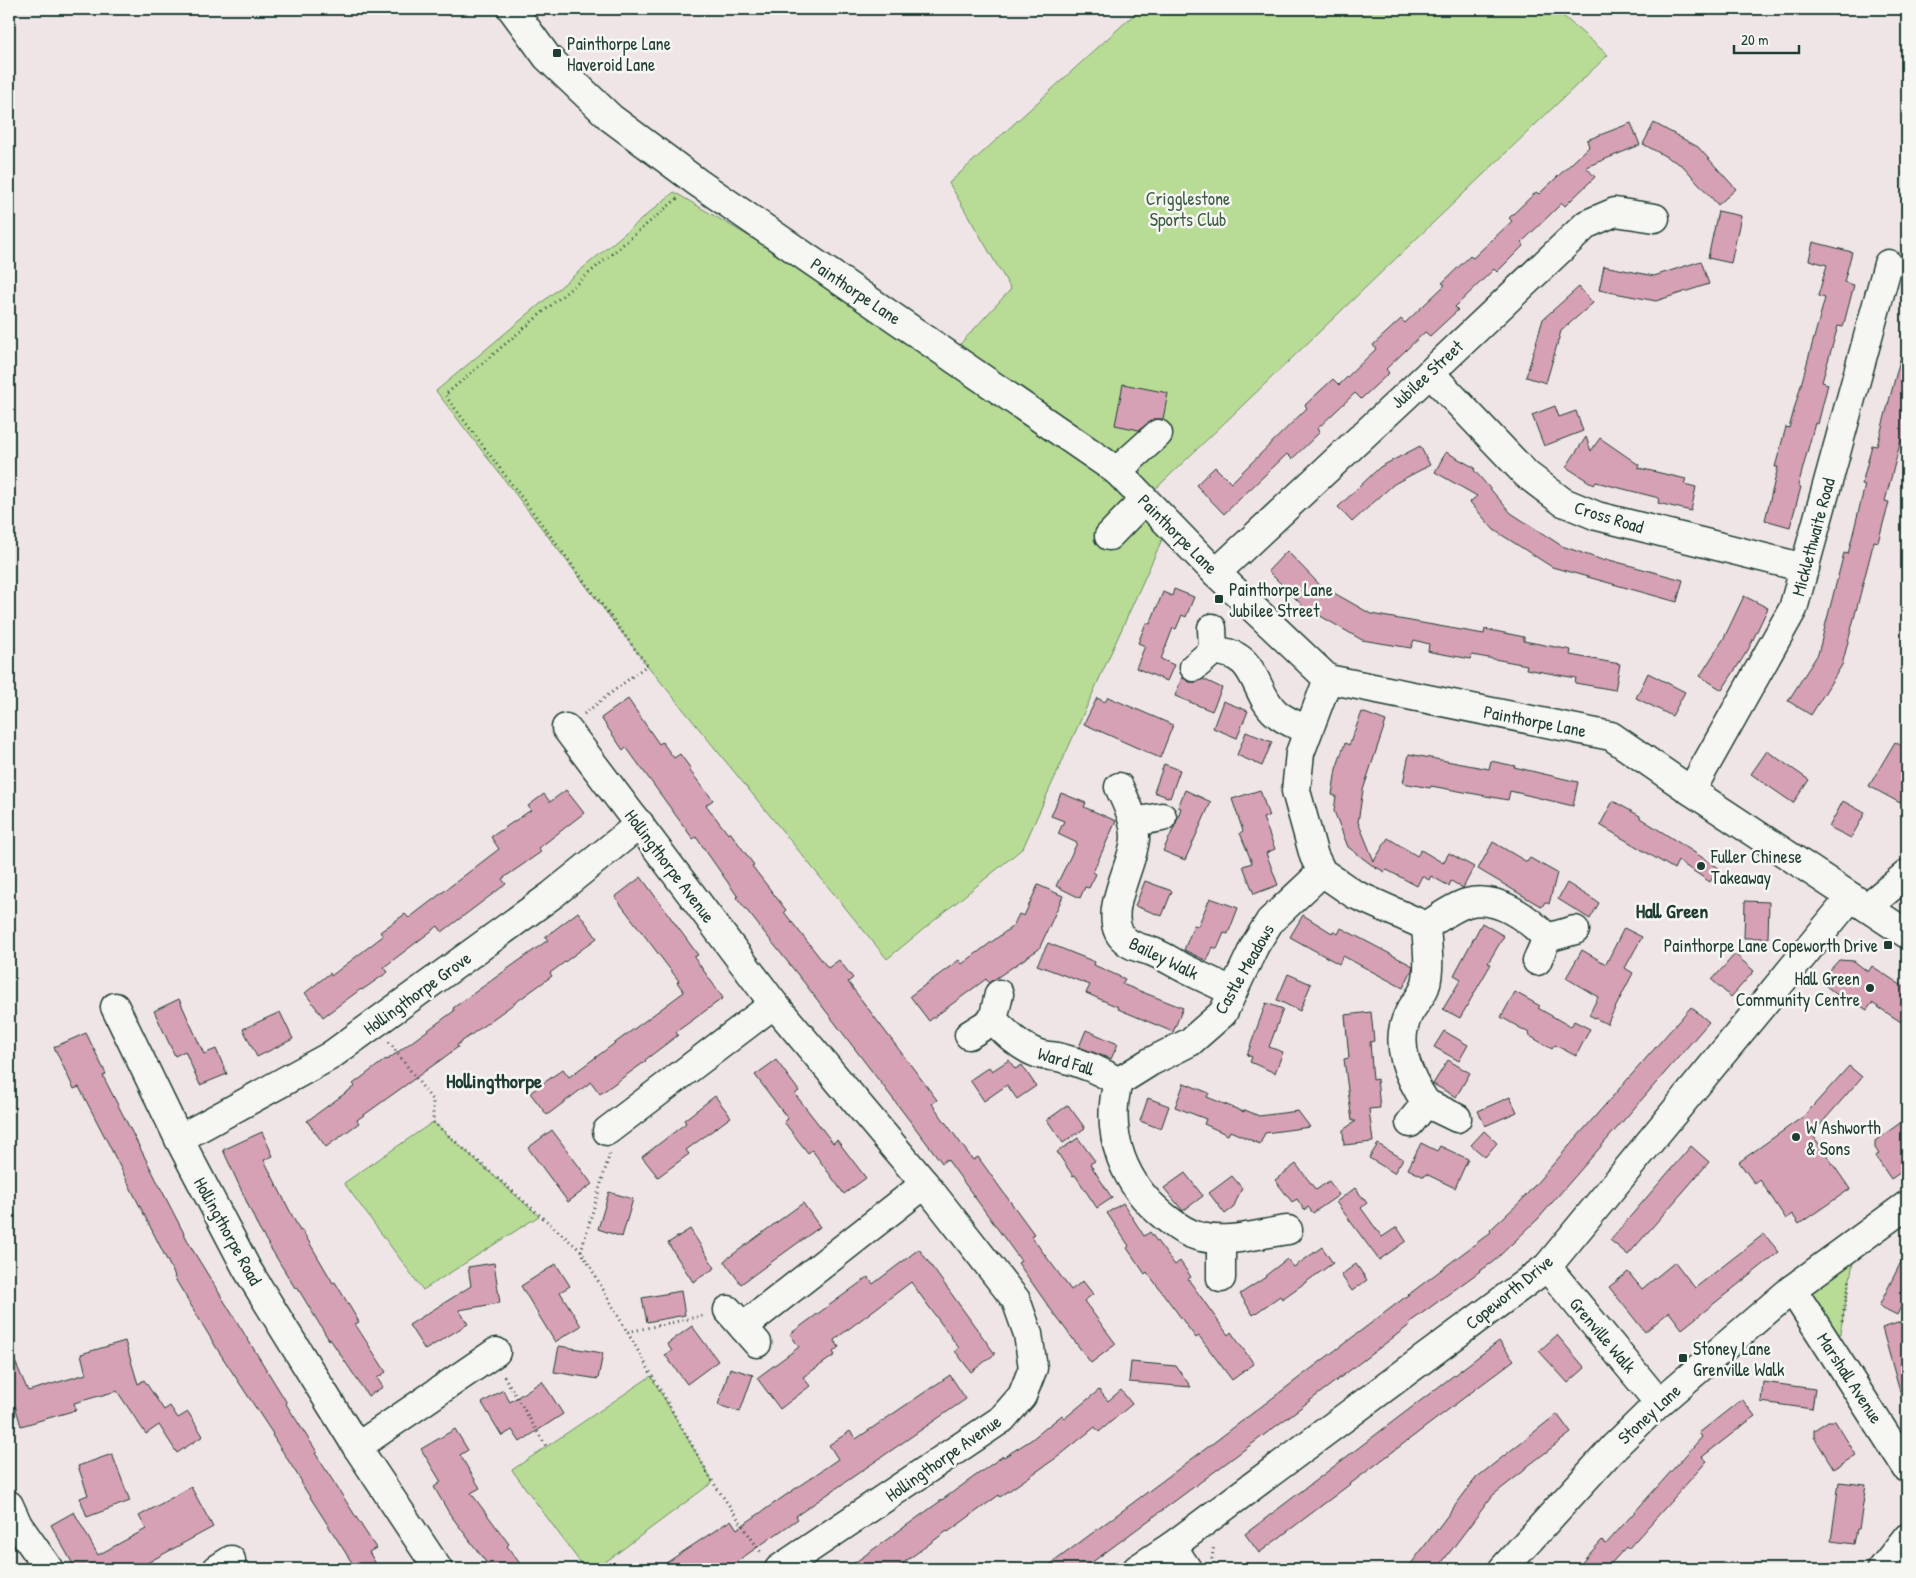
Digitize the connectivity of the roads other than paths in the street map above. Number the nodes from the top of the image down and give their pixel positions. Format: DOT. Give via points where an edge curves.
graph roads {
  1 [pos="512,9"];
  2 [pos="1655,218"];
  3 [pos="1888,264"];
  4 [pos="1430,374"];
  5 [pos="1158,434"];
  6 [pos="1118,471"];
  7 [pos="1144,500"];
  8 [pos="1109,536"];
  9 [pos="1805,568"];
  10 [pos="1216,573"];
  11 [pos="1206,649"];
  12 [pos="1328,679"];
  13 [pos="566,728"];
  14 [pos="1307,730"];
  15 [pos="1119,787"];
  16 [pos="1690,791"];
  17 [pos="1162,818"];
  18 [pos="1134,822"];
  19 [pos="640,824"];
  20 [pos="1322,872"];
  21 [pos="1907,874"];
  22 [pos="1859,902"];
  23 [pos="1426,926"];
  24 [pos="1575,930"];
  25 [pos="1907,934"];
  26 [pos="1232,991"];
  27 [pos="999,994"];
  28 [pos="774,1004"];
  29 [pos="115,1007"];
  30 [pos="993,1020"];
  31 [pos="969,1035"];
  32 [pos="1118,1082"];
  33 [pos="1457,1118"];
  34 [pos="604,1135"];
  35 [pos="179,1139"];
  36 [pos="926,1184"];
  37 [pos="1907,1205"];
  38 [pos="1288,1230"];
  39 [pos="1221,1240"];
  40 [pos="1547,1267"];
  41 [pos="1221,1278"];
  42 [pos="1792,1289"];
  43 [pos="743,1327"];
  44 [pos="497,1349"];
  45 [pos="1659,1403"];
  46 [pos="357,1447"];
  47 [pos="1907,1468"];
  48 [pos="9,1506"];
  49 [pos="1907,1537"];
  50 [pos="1172,1546"];
  51 [pos="773,1565"];
  52 [pos="428,1566"];
  53 [pos="50,1569"];
  54 [pos="1137,1569"];
  55 [pos="1187,1569"];
  56 [pos="1503,1569"];
  57 [pos="1882,1569"];
  1 -- 6 [label="street, Painthorpe Lane" via="547,57 611,118 696,182"];
  2 -- 4 [label="street, Jubilee Street" via="1615,212 1587,224"];
  3 -- 9 [label="street, Micklethwaite Road"];
  4 -- 9 [label="street, Cross Road" via="1526,474 1563,502 1597,516"];
  4 -- 10 [label="street, Jubilee Street"];
  5 -- 6 [label="street"];
  6 -- 7 [label="street, Painthorpe Lane"];
  7 -- 8 [label="street"];
  7 -- 10 [label="street, Painthorpe Lane"];
  9 -- 16 [label="street, Micklethwaite Road" via="1793,609"];
  10 -- 12 [label="street, Painthorpe Lane"];
  11 -- 14 [label="street" via="1223,651 1241,661 1250,669 1276,713"];
  12 -- 14 [label="street"];
  12 -- 16 [label="street, Painthorpe Lane" via="1611,736"];
  13 -- 19 [label="street, Hollingthorpe Avenue"];
  14 -- 20 [label="street" via="1300,753 1296,791 1314,856"];
  15 -- 18 [label="street, Bailey Walk"];
  16 -- 22 [label="street, Painthorpe Lane"];
  17 -- 18 [label="street"];
  18 -- 26 [label="street, Bailey Walk" via="1131,859 1115,911 1116,926 1124,940"];
  19 -- 28 [label="street, Hollingthorpe Avenue"];
  19 -- 35 [label="street, Hollingthorpe Grove" via="552,895 330,1056"];
  20 -- 23 [label="street" via="1354,894"];
  20 -- 26 [label="street, Castle Meadows" via="1270,922 1254,944"];
  21 -- 22 [label="street, Copeworth Drive"];
  22 -- 25 [label="street, Painthorpe Lane"];
  22 -- 40 [label="street, Copeworth Drive"];
  23 -- 24 [label="street" via="1468,903 1486,902 1506,908 1535,926 1542,950"];
  23 -- 33 [label="street" via="1428,965 1425,986 1403,1032 1406,1066 1418,1113"];
  26 -- 32 [label="street, Castle Meadows" via="1223,1013 1190,1042"];
  27 -- 30 [label="street"];
  28 -- 34 [label="street"];
  28 -- 36 [label="street, Hollingthorpe Avenue"];
  29 -- 35 [label="street, Hollingthorpe Road"];
  30 -- 31 [label="street"];
  30 -- 32 [label="street, Ward Fall" via="1022,1046 1039,1054 1090,1067"];
  32 -- 39 [label="street" via="1113,1099 1116,1146 1136,1187 1149,1205 1183,1231"];
  35 -- 46 [label="street, Hollingthorpe Road" via="247,1269"];
  36 -- 43 [label="street"];
  36 -- 51 [label="street, Hollingthorpe Avenue" via="1016,1300 1028,1334 1032,1368 1022,1396 1002,1418"];
  37 -- 42 [label="street, Stoney Lane"];
  38 -- 39 [label="street"];
  39 -- 41 [label="street"];
  40 -- 45 [label="street, Grenville Walk"];
  40 -- 50 [label="street, Copeworth Drive"];
  42 -- 45 [label="street, Stoney Lane"];
  42 -- 47 [label="street, Marshall Avenue"];
  44 -- 46 [label="street"];
  45 -- 56 [label="street, Stoney Lane" via="1615,1446"];
  46 -- 52 [label="street, Hollingthorpe Road"];
  48 -- 53 [label="street" via="18,1525"];
  49 -- 57 [label="street"];
  50 -- 54 [label="street, Copeworth Drive"];
  50 -- 55 [label="street"];
}
